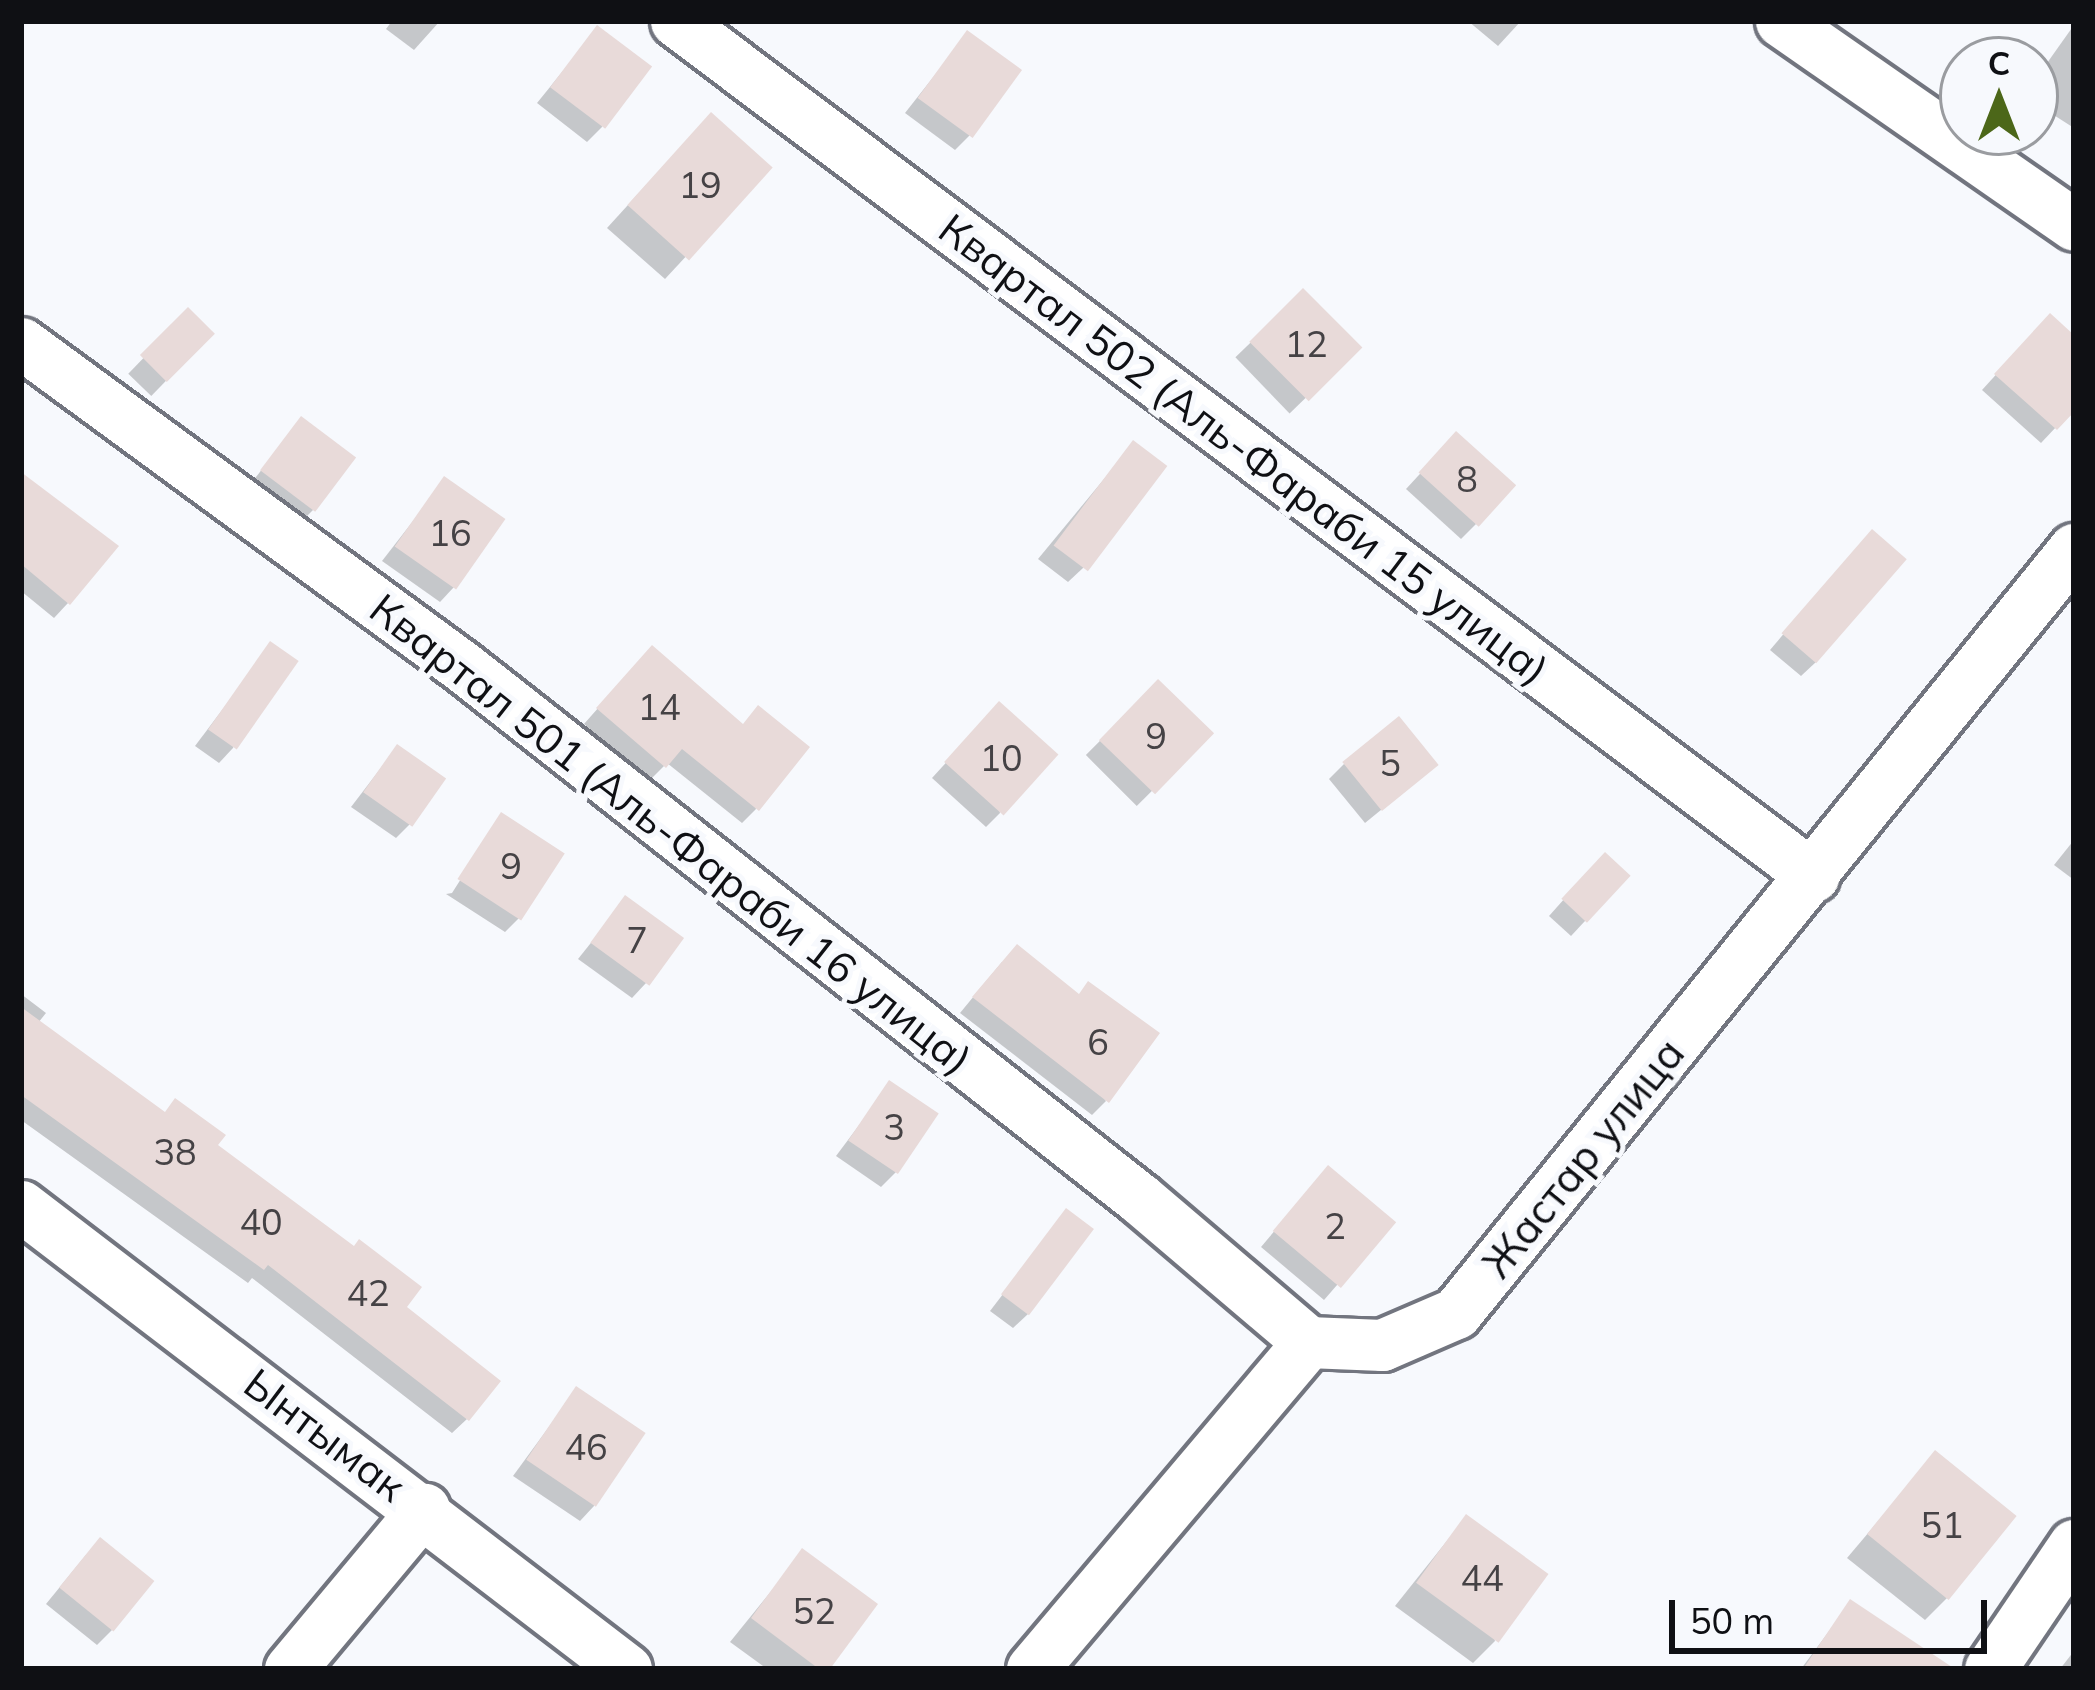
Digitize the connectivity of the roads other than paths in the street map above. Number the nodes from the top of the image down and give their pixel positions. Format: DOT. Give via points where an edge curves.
graph roads {
  1 [pos="676,21"];
  2 [pos="1781,21"];
  3 [pos="2074,225"];
  4 [pos="21,343"];
  5 [pos="2074,549"];
  6 [pos="1813,877"];
  7 [pos="21,1206"];
  8 [pos="1308,1342"];
  9 [pos="424,1509"];
  10 [pos="2074,1545"];
  11 [pos="290,1669"];
  12 [pos="626,1669"];
  13 [pos="1032,1669"];
  14 [pos="1990,1669"];
  1 -- 6 [label="street, Квартал 502 (Аль-Фараби 15 улица)"];
  2 -- 3 [label="street"];
  4 -- 8 [label="street, Квартал 501 (Аль-Фараби 16 улица)" via="464,667 1139,1198"];
  5 -- 6 [label="street, Жастар улица"];
  6 -- 8 [label="street, Жастар улица" via="1456,1313 1382,1345"];
  7 -- 9 [label="street, Ынтымак"];
  8 -- 13 [label="street"];
  9 -- 11 [label="street"];
  9 -- 12 [label="street, Ынтымак"];
  10 -- 14 [label="street"];
}
